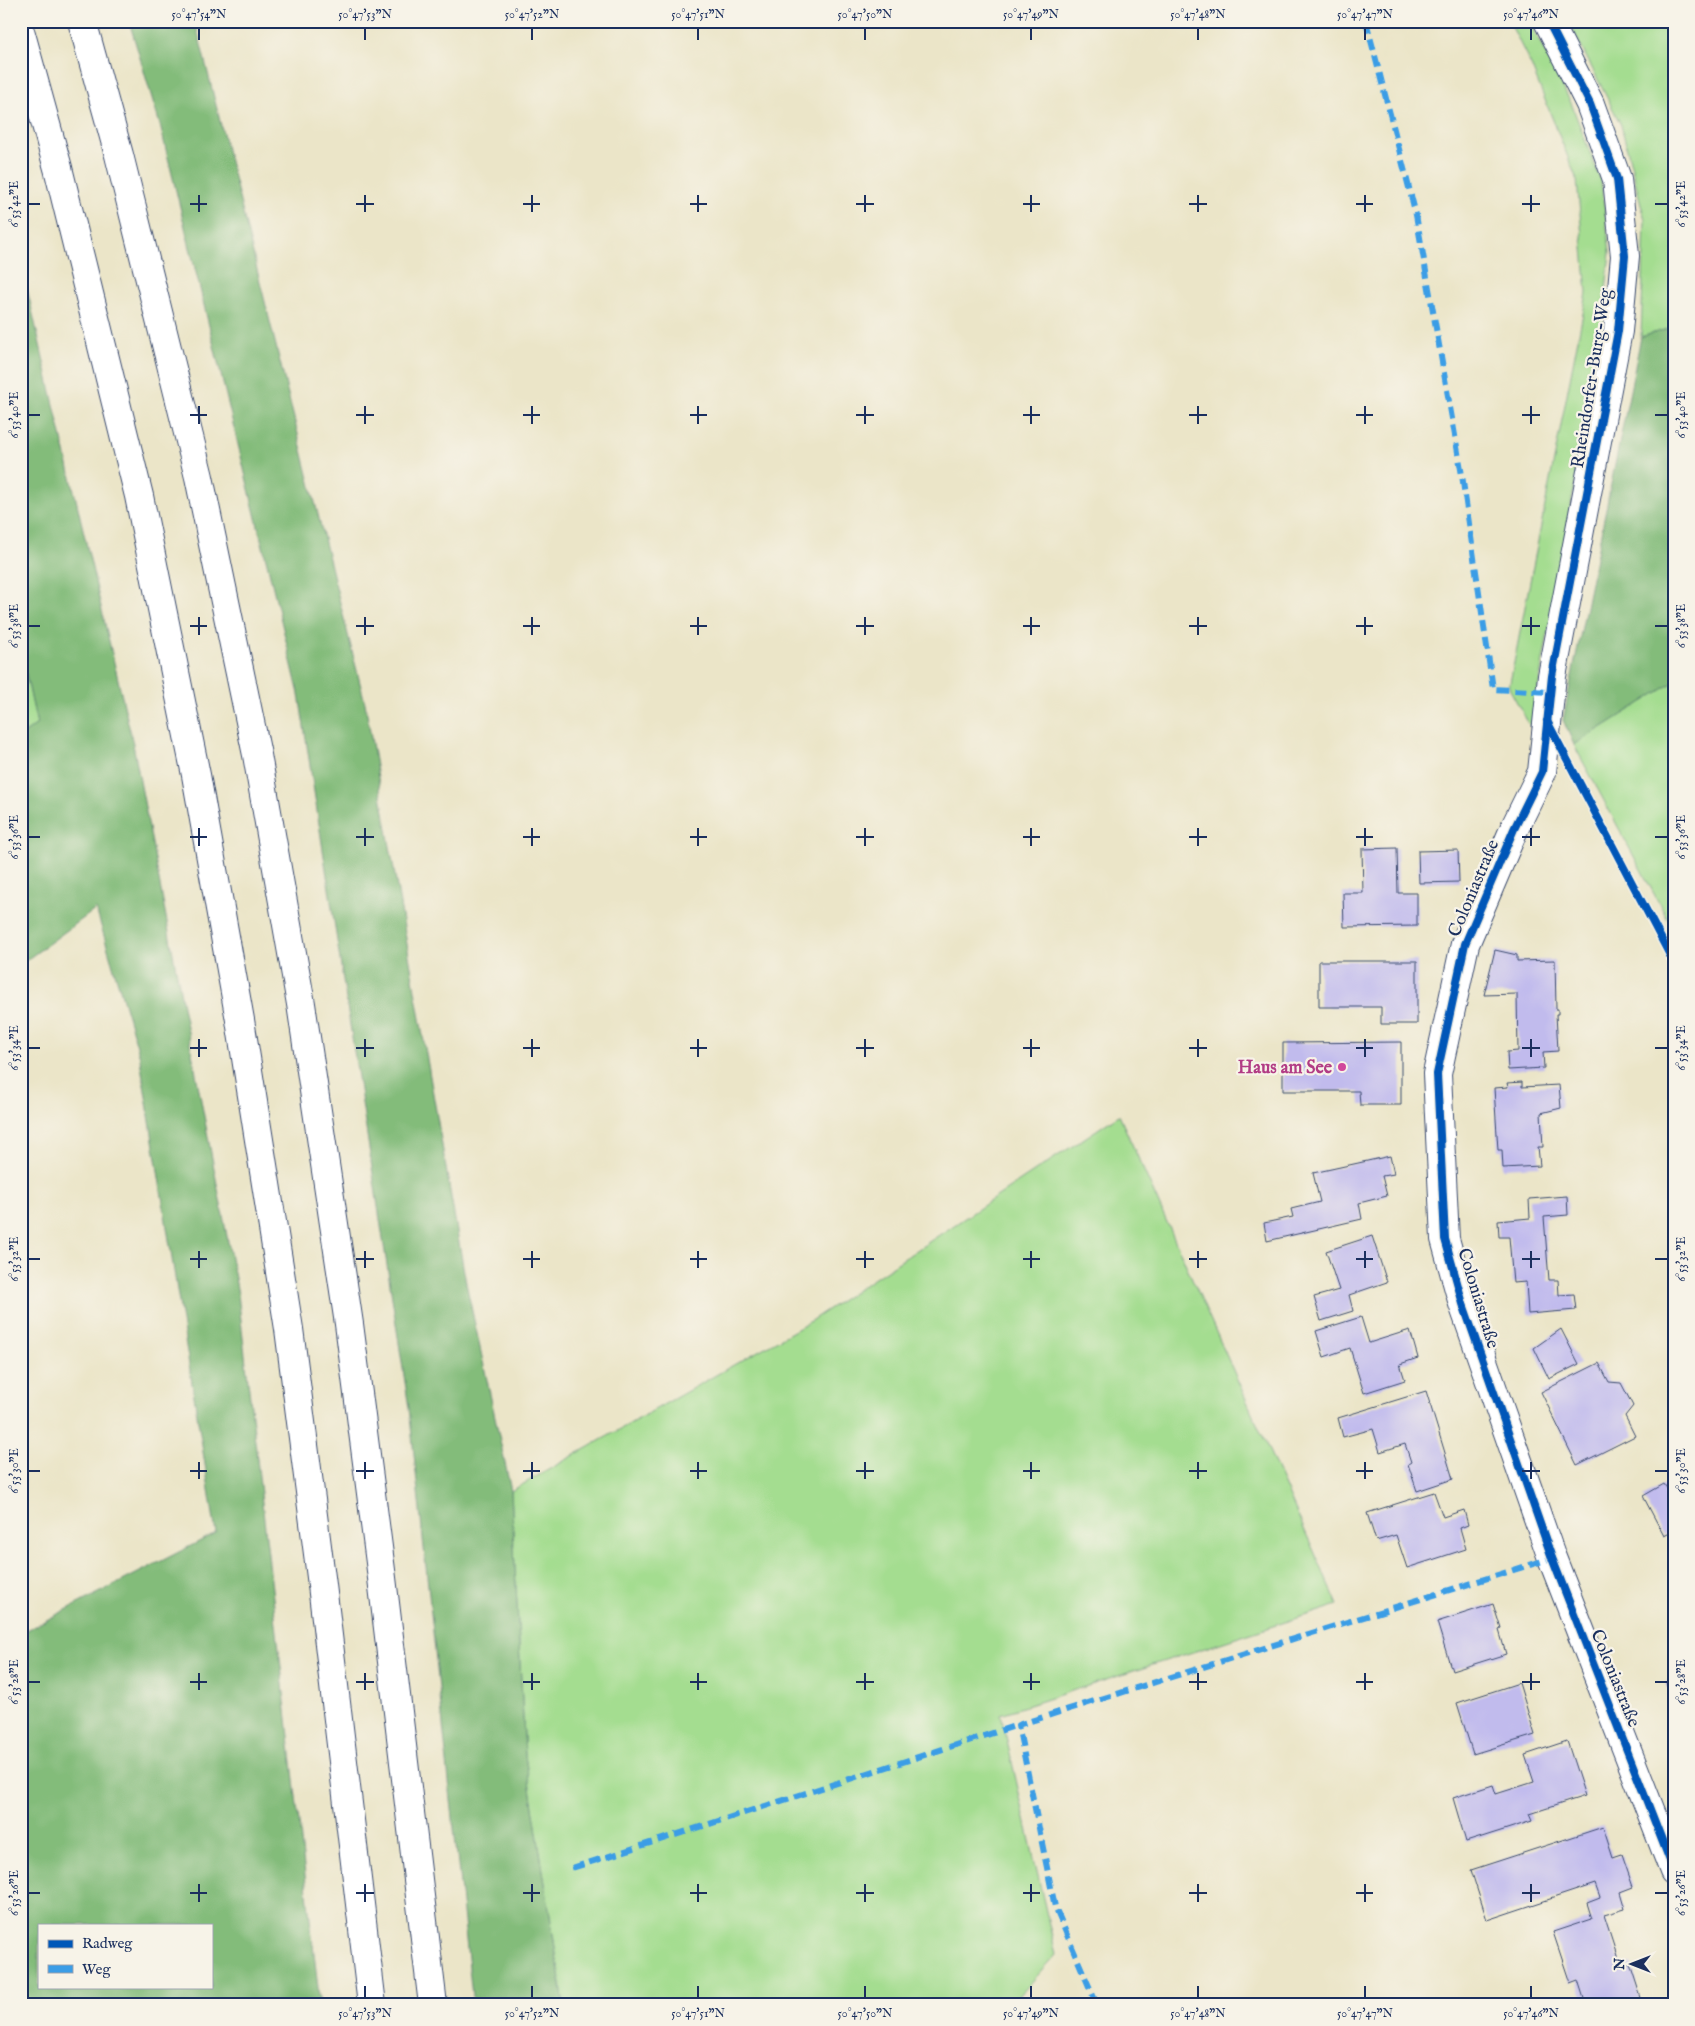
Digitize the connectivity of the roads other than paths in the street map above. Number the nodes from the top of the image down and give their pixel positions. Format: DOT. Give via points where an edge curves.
graph roads {
  1 [pos="82,21"];
  2 [pos="1548,21"];
  3 [pos="21,34"];
  4 [pos="1548,721"];
  5 [pos="1674,1870"];
  6 [pos="372,2005"];
  7 [pos="433,2005"];
  1 -- 7 [label="main road" via="119,155 199,477 258,756 301,1004 349,1324"];
  2 -- 4 [label="main road, Rheindorfer-Burg-Weg" via="1590,104 1617,179 1625,256 1618,331 1552,676"];
  3 -- 6 [label="main road" via="58,168 139,496 196,774 240,1020 290,1339"];
  4 -- 5 [label="main road, Coloniastraße" via="1542,772 1465,944 1437,1074 1445,1239 1463,1304 1552,1558"];
}
